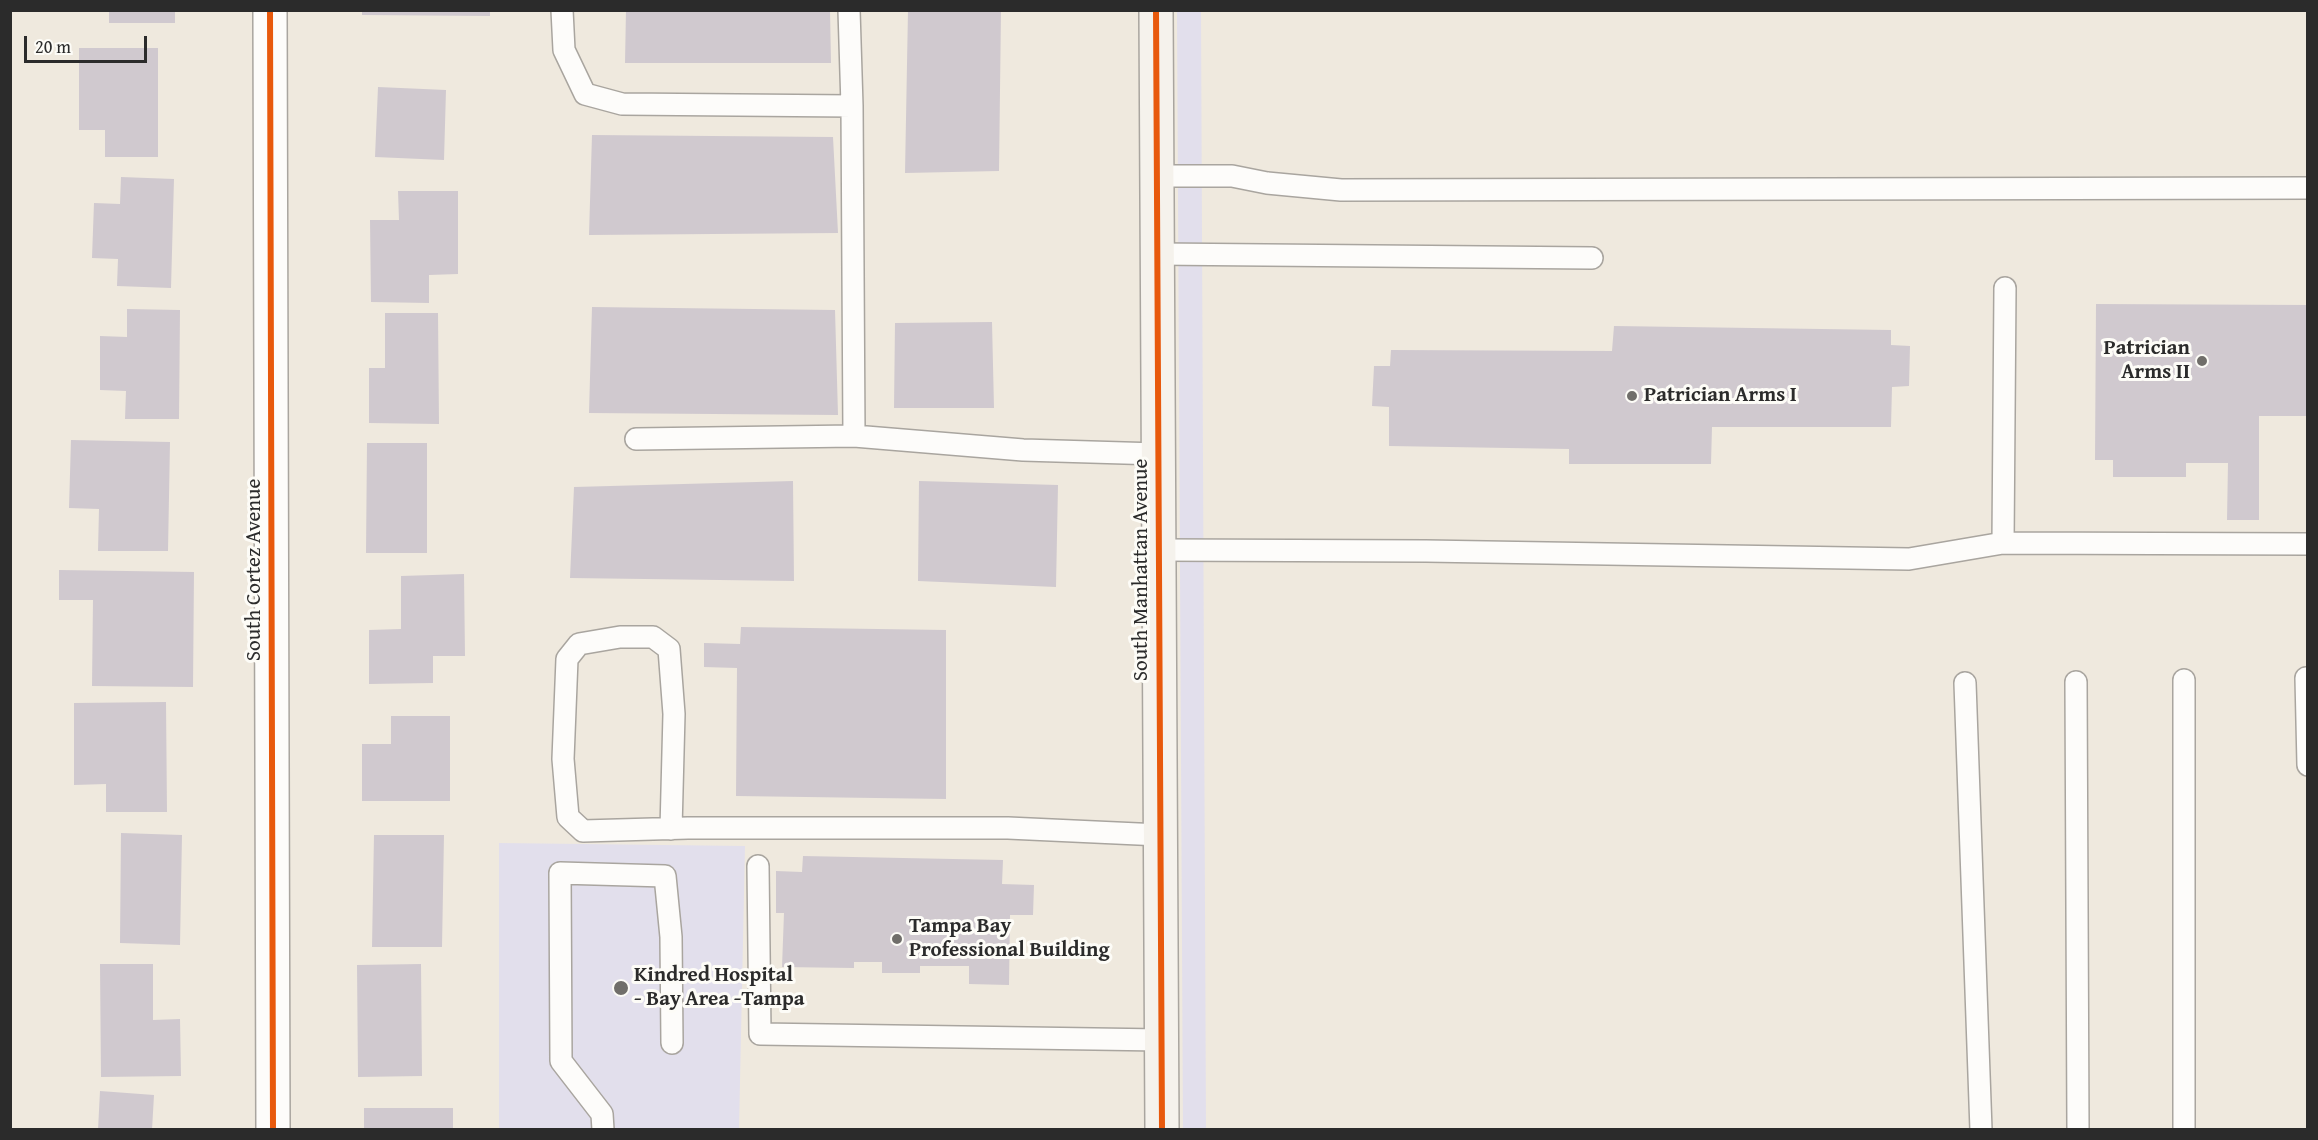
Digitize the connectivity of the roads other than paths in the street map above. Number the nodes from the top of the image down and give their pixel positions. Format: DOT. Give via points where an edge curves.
graph roads {
  1 [pos="270,10"];
  2 [pos="562,10"];
  3 [pos="849,10"];
  4 [pos="1156,10"];
  5 [pos="852,106"];
  6 [pos="1156,176"];
  7 [pos="2307,188"];
  8 [pos="1157,254"];
  9 [pos="1592,258"];
  10 [pos="2005,288"];
  11 [pos="854,436"];
  12 [pos="636,439"];
  13 [pos="1158,454"];
  14 [pos="2003,543"];
  15 [pos="2307,544"];
  16 [pos="1159,550"];
  17 [pos="2307,678"];
  18 [pos="2184,680"];
  19 [pos="2076,682"];
  20 [pos="1965,683"];
  21 [pos="2307,765"];
  22 [pos="671,828"];
  23 [pos="1160,835"];
  24 [pos="758,866"];
  25 [pos="1161,1040"];
  26 [pos="672,1042"];
  27 [pos="273,1130"];
  28 [pos="603,1130"];
  29 [pos="1162,1130"];
  30 [pos="1981,1130"];
  31 [pos="2078,1130"];
  32 [pos="2184,1130"];
  1 -- 27 [label="street, South Cortez Avenue"];
  2 -- 5 [label="lane" via="564,50 585,94 622,104"];
  3 -- 5 [label="lane"];
  4 -- 6 [label="main road, South Manhattan Avenue"];
  5 -- 11 [label="lane"];
  6 -- 7 [label="lane" via="1232,176 1341,190"];
  6 -- 8 [label="main road, South Manhattan Avenue"];
  8 -- 9 [label="lane"];
  8 -- 13 [label="main road, South Manhattan Avenue"];
  10 -- 14 [label="lane"];
  11 -- 12 [label="lane"];
  11 -- 13 [label="lane" via="1023,450"];
  13 -- 16 [label="main road, South Manhattan Avenue"];
  14 -- 15 [label="lane"];
  14 -- 16 [label="lane" via="1909,560"];
  16 -- 23 [label="main road, South Manhattan Avenue"];
  17 -- 21 [label="lane"];
  18 -- 32 [label="lane"];
  19 -- 31 [label="lane"];
  20 -- 30 [label="lane"];
  22 -- 22 [label="lane" via="583,831 568,817 563,759 567,659 579,644 620,637 652,637 669,649 674,714"];
  22 -- 23 [label="lane" via="1008,828"];
  23 -- 25 [label="main road, South Manhattan Avenue"];
  24 -- 25 [label="lane" via="760,1034"];
  25 -- 29 [label="main road, South Manhattan Avenue"];
  26 -- 28 [label="lane" via="671,937 665,876 560,873 561,1061 602,1114"];
}
